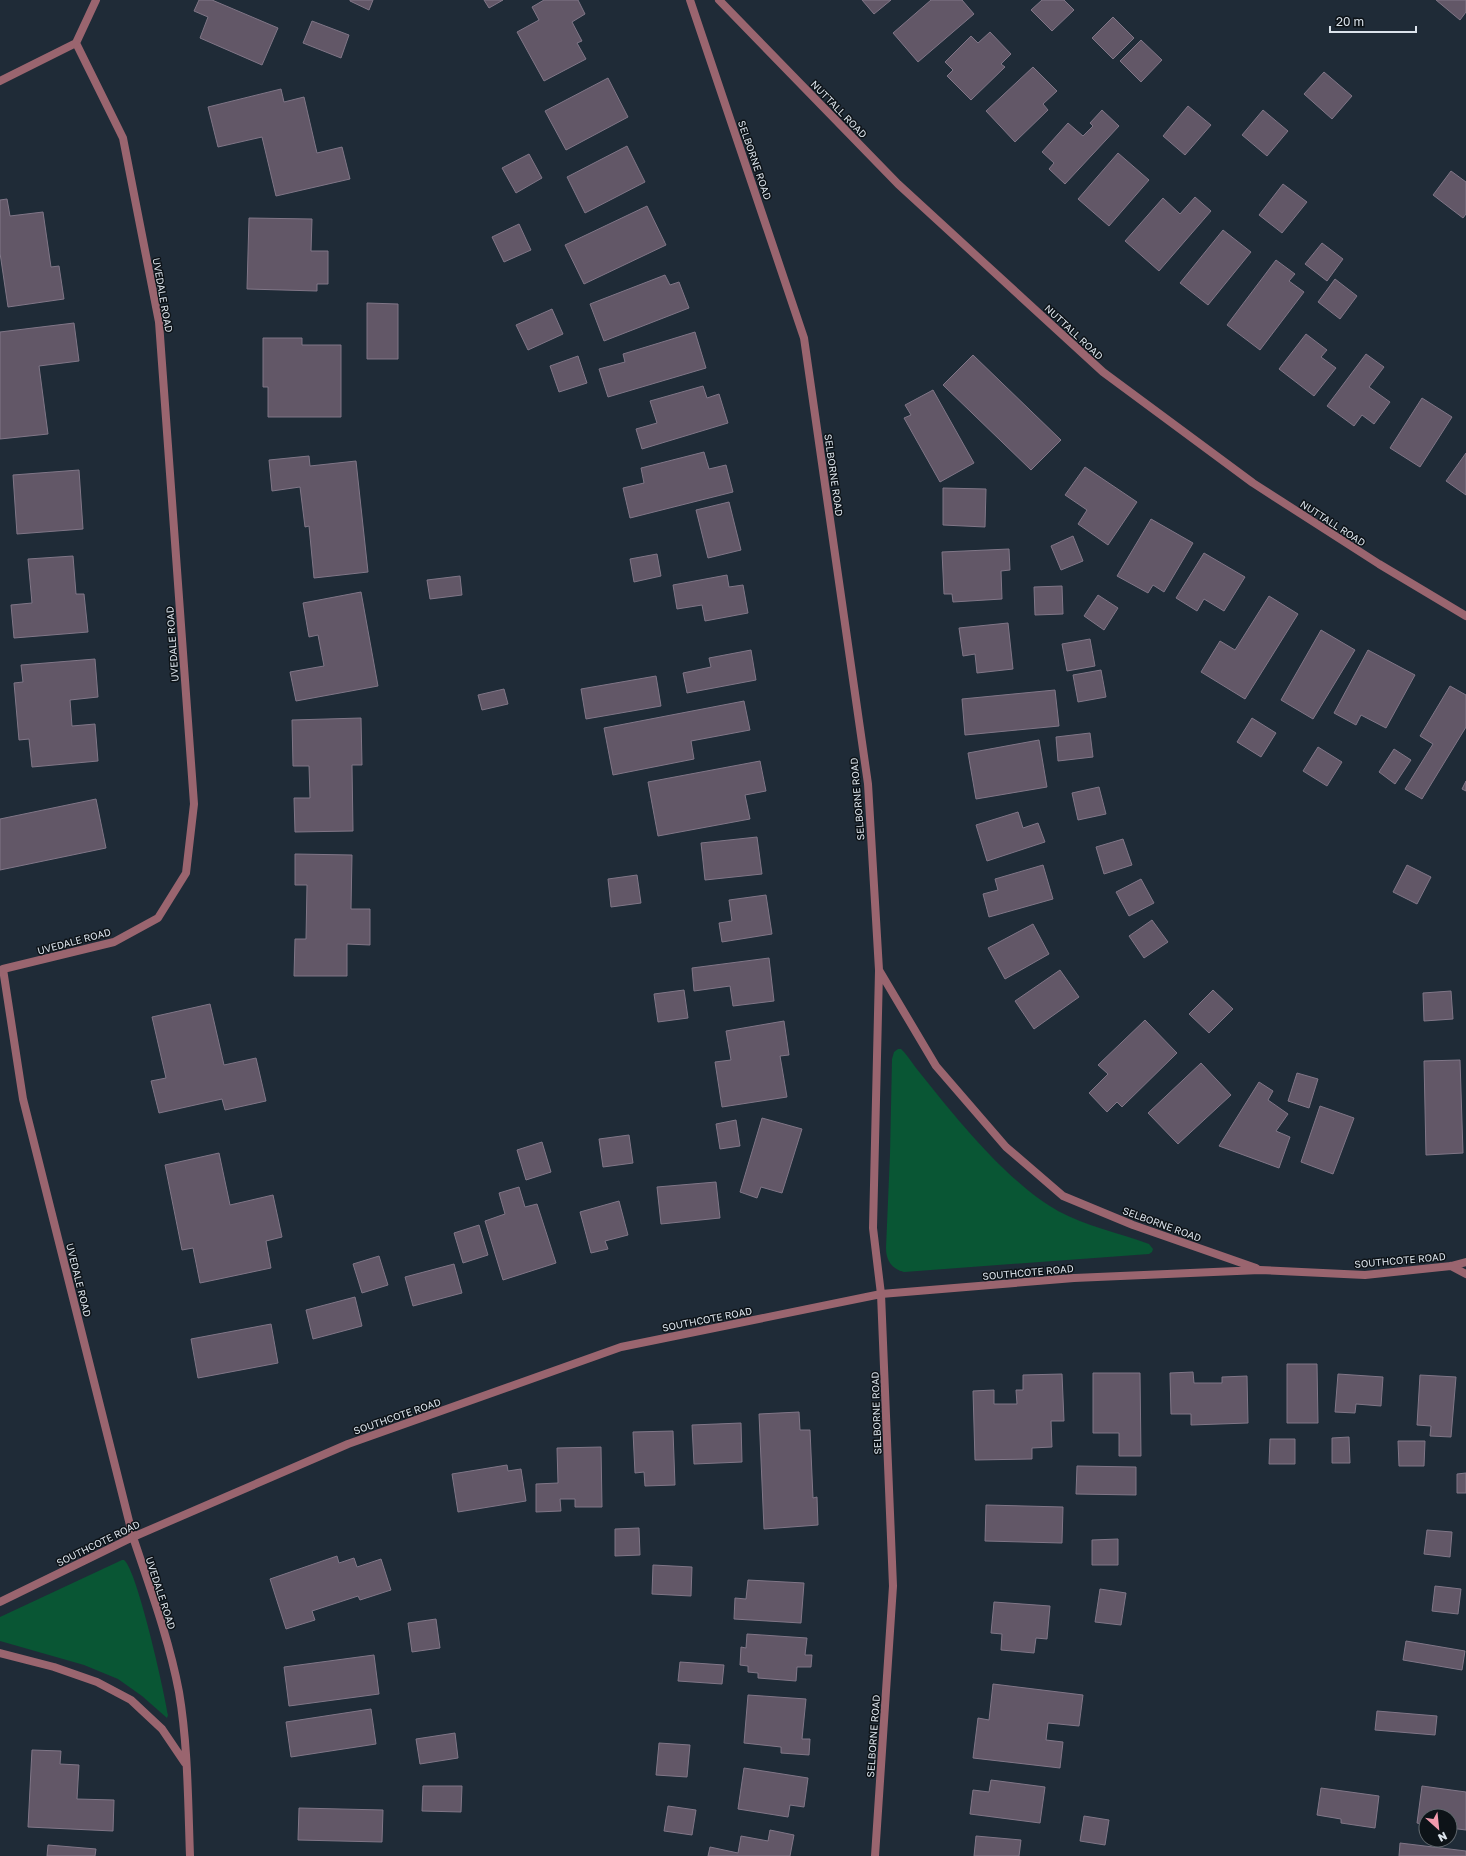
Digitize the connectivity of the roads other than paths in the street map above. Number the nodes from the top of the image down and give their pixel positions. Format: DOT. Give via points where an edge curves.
graph roads {
  1 [pos="96,0"];
  2 [pos="690,0"];
  3 [pos="719,0"];
  4 [pos="76,43"];
  5 [pos="0,81"];
  6 [pos="1466,616"];
  7 [pos="2,969"];
  8 [pos="879,970"];
  9 [pos="1466,1262"];
  10 [pos="1451,1266"];
  11 [pos="1260,1270"];
  12 [pos="1466,1274"];
  13 [pos="881,1294"];
  14 [pos="133,1537"];
  15 [pos="0,1602"];
  16 [pos="0,1654"];
  17 [pos="186,1763"];
  18 [pos="190,1856"];
  19 [pos="875,1856"];
  1 -- 4 [label="street"];
  2 -- 8 [label="street, SELBORNE ROAD" via="804,338 868,784"];
  3 -- 6 [label="street, NUTTALL ROAD" via="898,184 1103,372 1253,483"];
  4 -- 5 [label="street"];
  4 -- 7 [label="street, UVEDALE ROAD" via="123,138 159,322 194,804 186,873 158,918 114,942"];
  7 -- 14 [label="street, UVEDALE ROAD" via="23,1099"];
  8 -- 11 [label="street, SELBORNE ROAD" via="936,1066 1006,1147 1062,1196 1133,1225"];
  8 -- 13 [label="street, SELBORNE ROAD" via="873,1228"];
  9 -- 10 [label="street, SOUTHCOTE ROAD"];
  10 -- 11 [label="street, SOUTHCOTE ROAD" via="1365,1275"];
  10 -- 12 [label="street"];
  11 -- 13 [label="street, SOUTHCOTE ROAD" via="1074,1278"];
  13 -- 14 [label="street, SOUTHCOTE ROAD" via="621,1347 348,1444"];
  13 -- 19 [label="street, SELBORNE ROAD" via="893,1586"];
  14 -- 15 [label="street, SOUTHCOTE ROAD"];
  14 -- 17 [label="street, UVEDALE ROAD" via="156,1606 179,1692"];
  16 -- 17 [label="street" via="54,1667 98,1682 131,1700 162,1729"];
  17 -- 18 [label="street, UVEDALE ROAD"];
}
